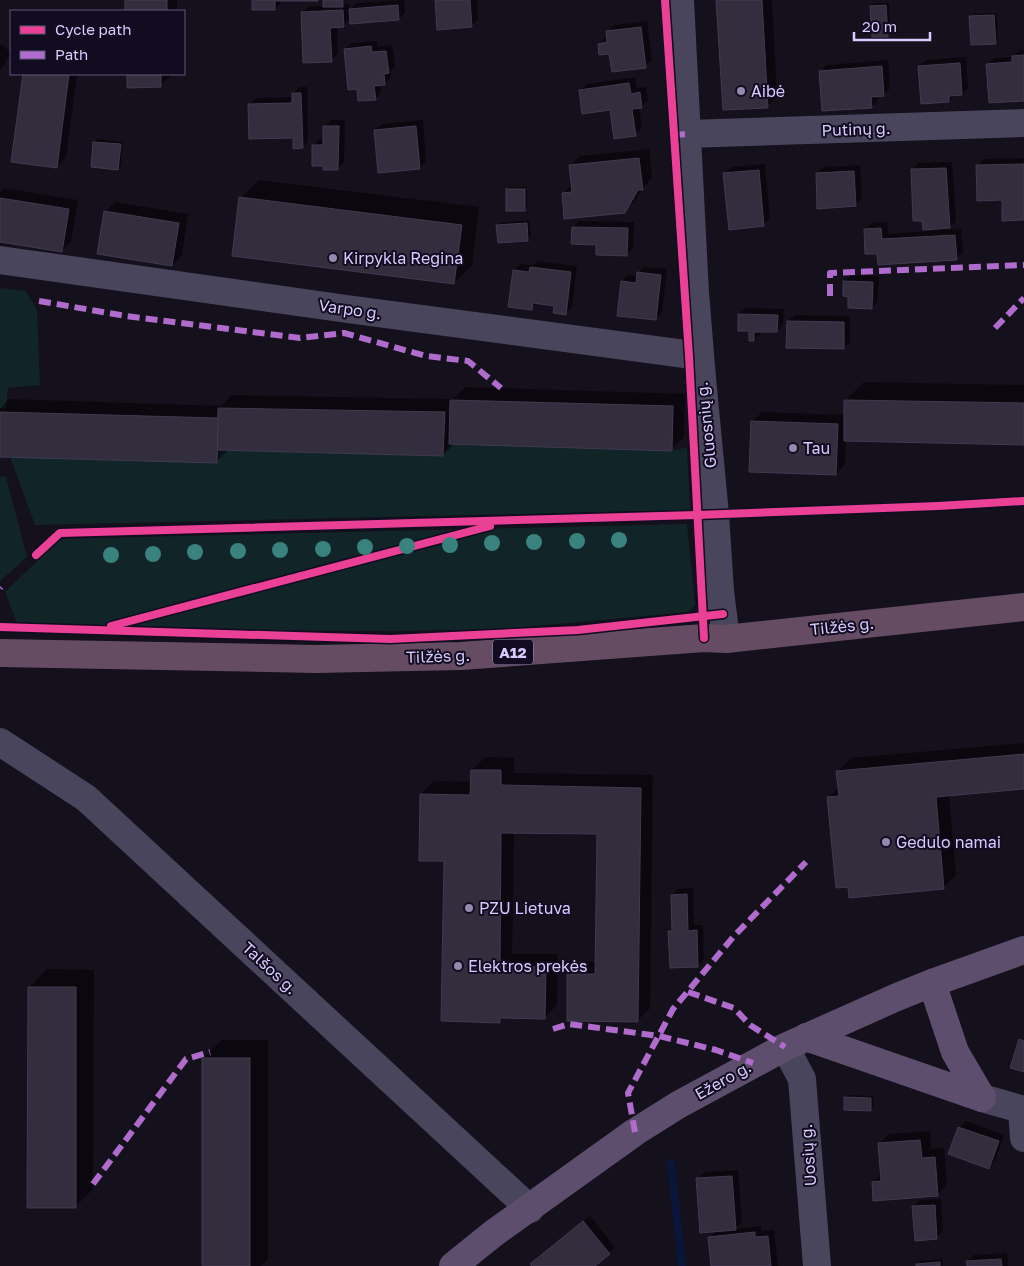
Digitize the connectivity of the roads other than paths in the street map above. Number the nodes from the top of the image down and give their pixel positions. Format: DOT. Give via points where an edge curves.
graph roads {
  1 [pos="680,0"];
  2 [pos="1024,123"];
  3 [pos="688,134"];
  4 [pos="0,260"];
  5 [pos="701,367"];
  6 [pos="1024,608"];
  7 [pos="726,639"];
  8 [pos="0,653"];
  9 [pos="0,742"];
  10 [pos="1024,950"];
  11 [pos="932,983"];
  12 [pos="796,1042"];
  13 [pos="982,1098"];
  14 [pos="1023,1110"];
  15 [pos="1024,1138"];
  16 [pos="530,1209"];
  17 [pos="453,1266"];
  18 [pos="817,1266"];
  1 -- 3 [label="street, Gluosnių g."];
  2 -- 3 [label="street, Putinų g."];
  3 -- 5 [label="street, Gluosnių g."];
  4 -- 5 [label="street, Varpo g." via="347,309"];
  5 -- 7 [label="street, Gluosnių g."];
  6 -- 7 [label="highway, Tilžės g. / A12"];
  7 -- 8 [label="highway, Tilžės g. / A12" via="422,657 316,659"];
  9 -- 16 [label="street, Talšos g." via="86,798"];
  10 -- 11 [label="main road, Ežero g."];
  11 -- 12 [label="main road, Ežero g."];
  11 -- 13 [label="main road" via="955,1052"];
  12 -- 13 [label="main road"];
  12 -- 16 [label="main road, Ežero g." via="678,1105 635,1132"];
  12 -- 18 [label="street, Uosių g."];
  13 -- 14 [label="street"];
  14 -- 15 [label="street"];
  16 -- 17 [label="main road, Ežero g."];
}
